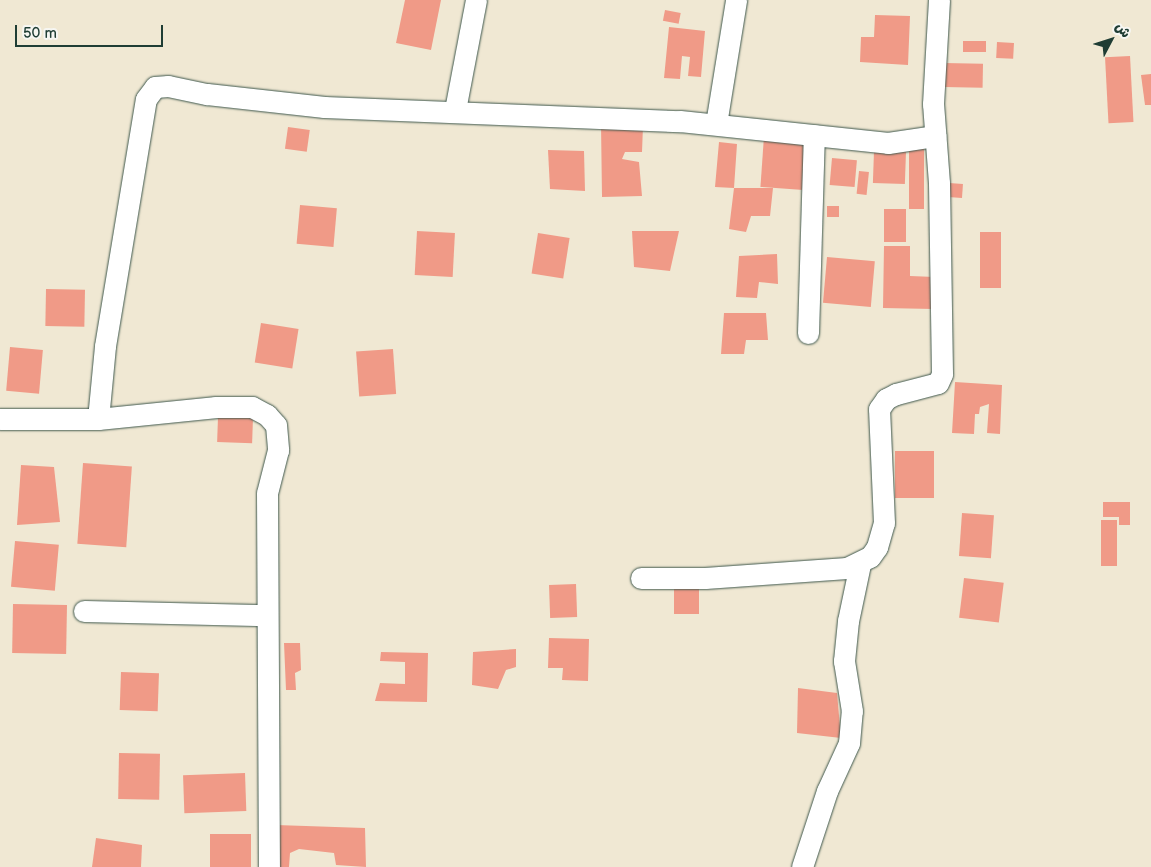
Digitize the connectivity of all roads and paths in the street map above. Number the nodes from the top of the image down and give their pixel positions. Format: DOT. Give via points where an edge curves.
graph roads {
  1 [pos="476,0"];
  2 [pos="736,0"];
  3 [pos="939,0"];
  4 [pos="455,110"];
  5 [pos="716,124"];
  6 [pos="814,135"];
  7 [pos="934,136"];
  8 [pos="808,333"];
  9 [pos="0,419"];
  10 [pos="98,419"];
  11 [pos="860,564"];
  12 [pos="641,578"];
  13 [pos="84,611"];
  14 [pos="266,615"];
  15 [pos="269,867"];
  16 [pos="802,867"];
  1 -- 4 [label="street"];
  2 -- 5 [label="street"];
  3 -- 7 [label="street"];
  4 -- 5 [label="street"];
  4 -- 10 [label="street" via="324,107 207,94 168,86 155,87 146,99 105,346"];
  5 -- 6 [label="street"];
  6 -- 7 [label="street" via="888,143"];
  6 -- 8 [label="street"];
  7 -- 11 [label="street" via="939,183 942,374 938,383 896,394 886,399 880,409 884,523 877,547"];
  9 -- 10 [label="street"];
  10 -- 14 [label="street" via="216,407 252,408 267,414 276,425 278,450 267,493"];
  11 -- 12 [label="street" via="847,568 705,578"];
  11 -- 16 [label="street" via="848,621 844,661 852,711 849,744 827,791"];
  13 -- 14 [label="street"];
  14 -- 15 [label="street"];
}
